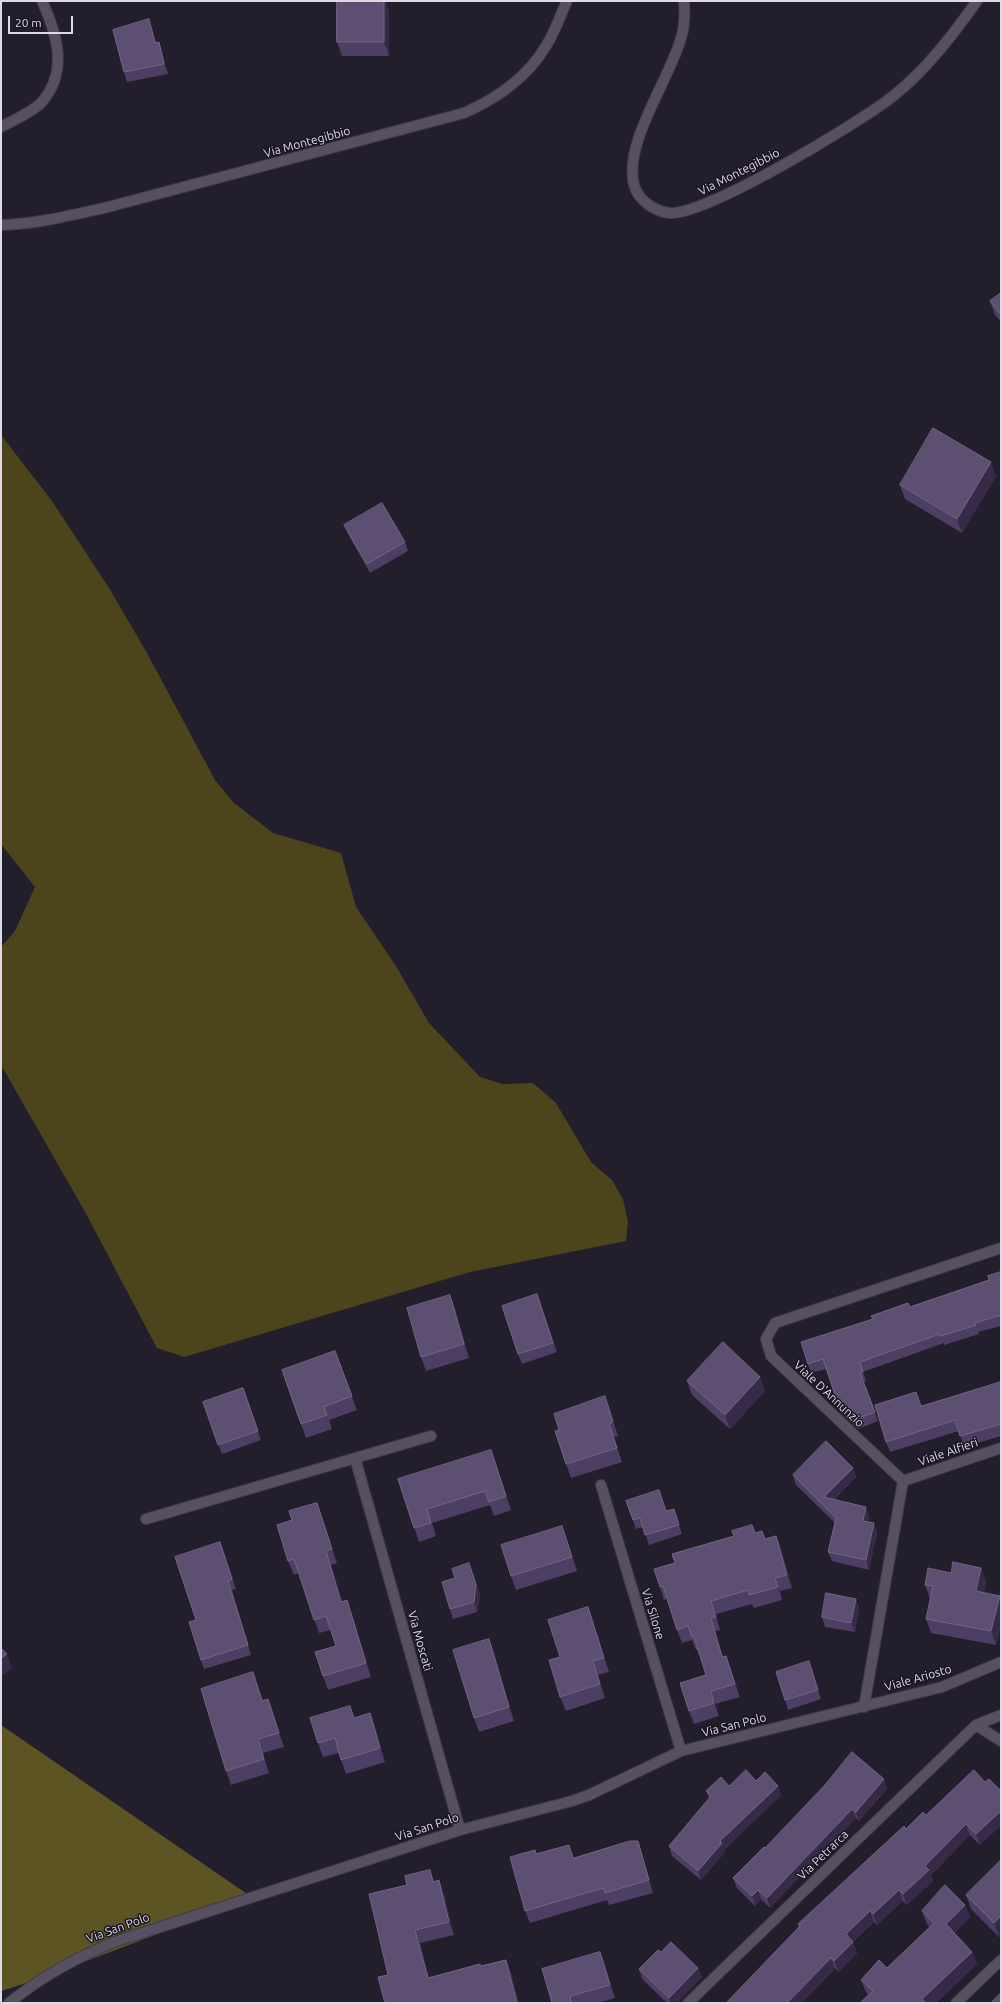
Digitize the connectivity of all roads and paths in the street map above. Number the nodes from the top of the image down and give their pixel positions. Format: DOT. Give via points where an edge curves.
graph roads {
  1 [pos="42,1"];
  2 [pos="567,1"];
  3 [pos="684,1"];
  4 [pos="977,1"];
  5 [pos="1,127"];
  6 [pos="1,225"];
  7 [pos="1001,1248"];
  8 [pos="431,1436"];
  9 [pos="1001,1448"];
  10 [pos="355,1458"];
  11 [pos="903,1481"];
  12 [pos="601,1484"];
  13 [pos="146,1519"];
  14 [pos="1001,1662"];
  15 [pos="864,1707"];
  16 [pos="1001,1715"];
  17 [pos="976,1725"];
  18 [pos="1001,1741"];
  19 [pos="681,1751"];
  20 [pos="460,1830"];
  21 [pos="1001,1960"];
  22 [pos="9,2003"];
  23 [pos="688,2003"];
  24 [pos="956,2003"];
  1 -- 5 [label="street" via="59,49 56,78 40,104"];
  2 -- 6 [label="street, Via Montegibbio" via="547,45 527,72 500,94 464,113 108,207 22,225"];
  3 -- 4 [label="street, Via Montegibbio" via="685,20 681,38 641,132 632,170 638,194 656,209 670,213 684,212 720,198 840,131 892,97 946,44"];
  7 -- 11 [label="street, Viale D'Annunzio" via="775,1323 766,1339 771,1356"];
  8 -- 10 [label="street"];
  9 -- 11 [label="street, Viale Alfieri"];
  10 -- 13 [label="street"];
  10 -- 20 [label="street, Via Moscati"];
  11 -- 15 [label="street"];
  12 -- 19 [label="street, Via Silone"];
  14 -- 15 [label="street, Viale Ariosto" via="942,1687"];
  15 -- 19 [label="street, Via San Polo"];
  16 -- 17 [label="street"];
  17 -- 18 [label="street"];
  17 -- 23 [label="street, Via Petrarca"];
  19 -- 20 [label="street, Via San Polo" via="589,1795 558,1806"];
  20 -- 22 [label="street, Via San Polo" via="114,1942 53,1970"];
  21 -- 24 [label="street"];
}
